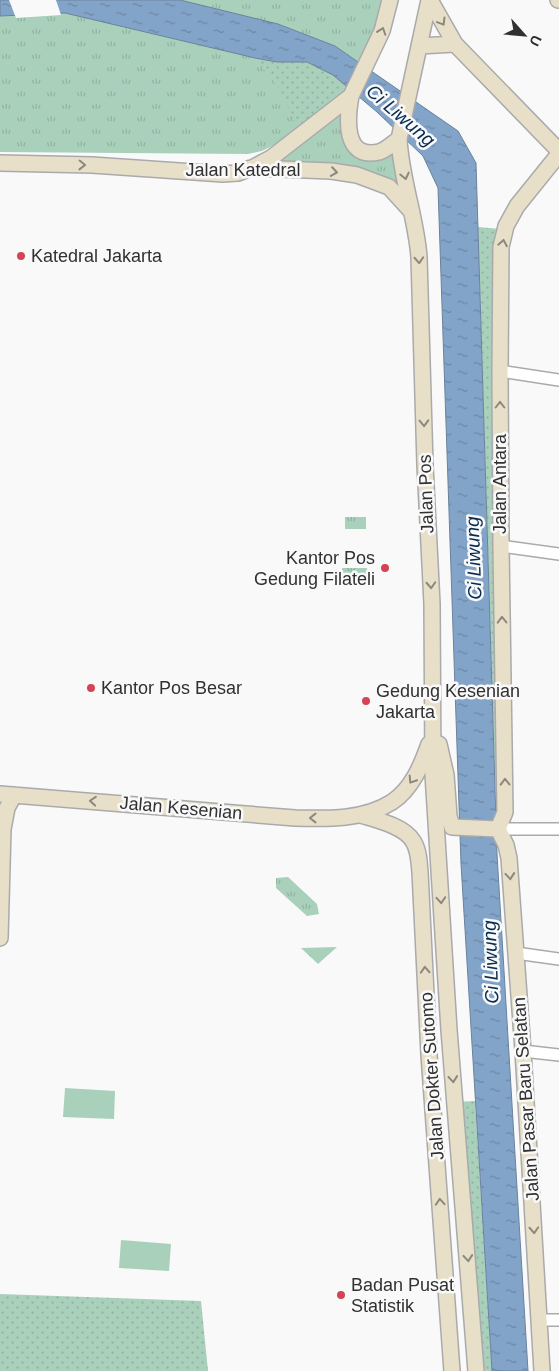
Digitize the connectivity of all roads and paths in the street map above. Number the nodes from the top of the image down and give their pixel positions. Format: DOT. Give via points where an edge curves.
graph roads {
  1 [pos="390,0"];
  2 [pos="429,0"];
  3 [pos="456,44"];
  4 [pos="419,46"];
  5 [pos="352,95"];
  6 [pos="399,139"];
  7 [pos="559,152"];
  8 [pos="0,163"];
  9 [pos="251,168"];
  10 [pos="412,212"];
  11 [pos="500,371"];
  12 [pos="559,380"];
  13 [pos="500,546"];
  14 [pos="559,554"];
  15 [pos="433,731"];
  16 [pos="7,795"];
  17 [pos="361,815"];
  18 [pos="559,829"];
  19 [pos="497,830"];
  20 [pos="438,851"];
  21 [pos="0,938"];
  22 [pos="516,952"];
  23 [pos="559,959"];
  24 [pos="523,1050"];
  25 [pos="559,1055"];
  26 [pos="539,1320"];
  27 [pos="559,1320"];
  28 [pos="452,1371"];
  29 [pos="476,1371"];
  30 [pos="542,1371"];
  5 -- 1 [label="main road, one-way" via="382,31"];
  2 -- 3 [label="main road, one-way"];
  2 -- 4 [label="main road, Jalan Pos"];
  3 -- 4 [label="main road"];
  3 -- 7 [label="main road"];
  4 -- 6 [label="main road, Jalan Pos"];
  5 -- 6 [label="main road" via="348,111 349,136 356,148 362,152 380,152"];
  5 -- 9 [label="main road" via="271,158"];
  6 -- 10 [label="main road, Jalan Pos, one-way"];
  11 -- 7 [label="main road, Jalan Antara, one-way" via="502,247 506,226 517,206"];
  8 -- 9 [label="main road, Jalan Katedral, one-way" via="92,165 223,174"];
  9 -- 10 [label="main road, Jalan Katedral, one-way" via="331,171 357,176 389,187"];
  10 -- 15 [label="main road, Jalan Pos, one-way" via="419,257 432,604"];
  11 -- 12 [label="street"];
  13 -- 11 [label="main road, Jalan Antara, one-way"];
  13 -- 14 [label="street"];
  19 -- 13 [label="main road, Jalan Antara, one-way" via="505,812"];
  15 -- 17 [label="main road, one-way" via="422,764 408,786 393,801"];
  15 -- 19 [label="main road" via="446,775 449,816 455,828"];
  15 -- 20 [label="main road, Jalan Pos" via="432,774"];
  17 -- 16 [label="main road, Jalan Kesenian, one-way" via="295,818"];
  16 -- 21 [label="main road"];
  28 -- 17 [label="main road, Jalan Dokter Sutomo, one-way" via="417,850 408,836 390,824"];
  18 -- 19 [label="street"];
  19 -- 22 [label="main road, Jalan Pasar Baru Selatan, one-way" via="509,858"];
  20 -- 29 [label="main road, Jalan Dokter Sutomo, one-way"];
  22 -- 23 [label="street"];
  22 -- 24 [label="main road, Jalan Pasar Baru Selatan"];
  24 -- 25 [label="street"];
  24 -- 26 [label="main road, Jalan Pasar Baru Selatan, one-way"];
  26 -- 27 [label="street"];
  26 -- 30 [label="main road, Jalan Pasar Baru Selatan"];
}
